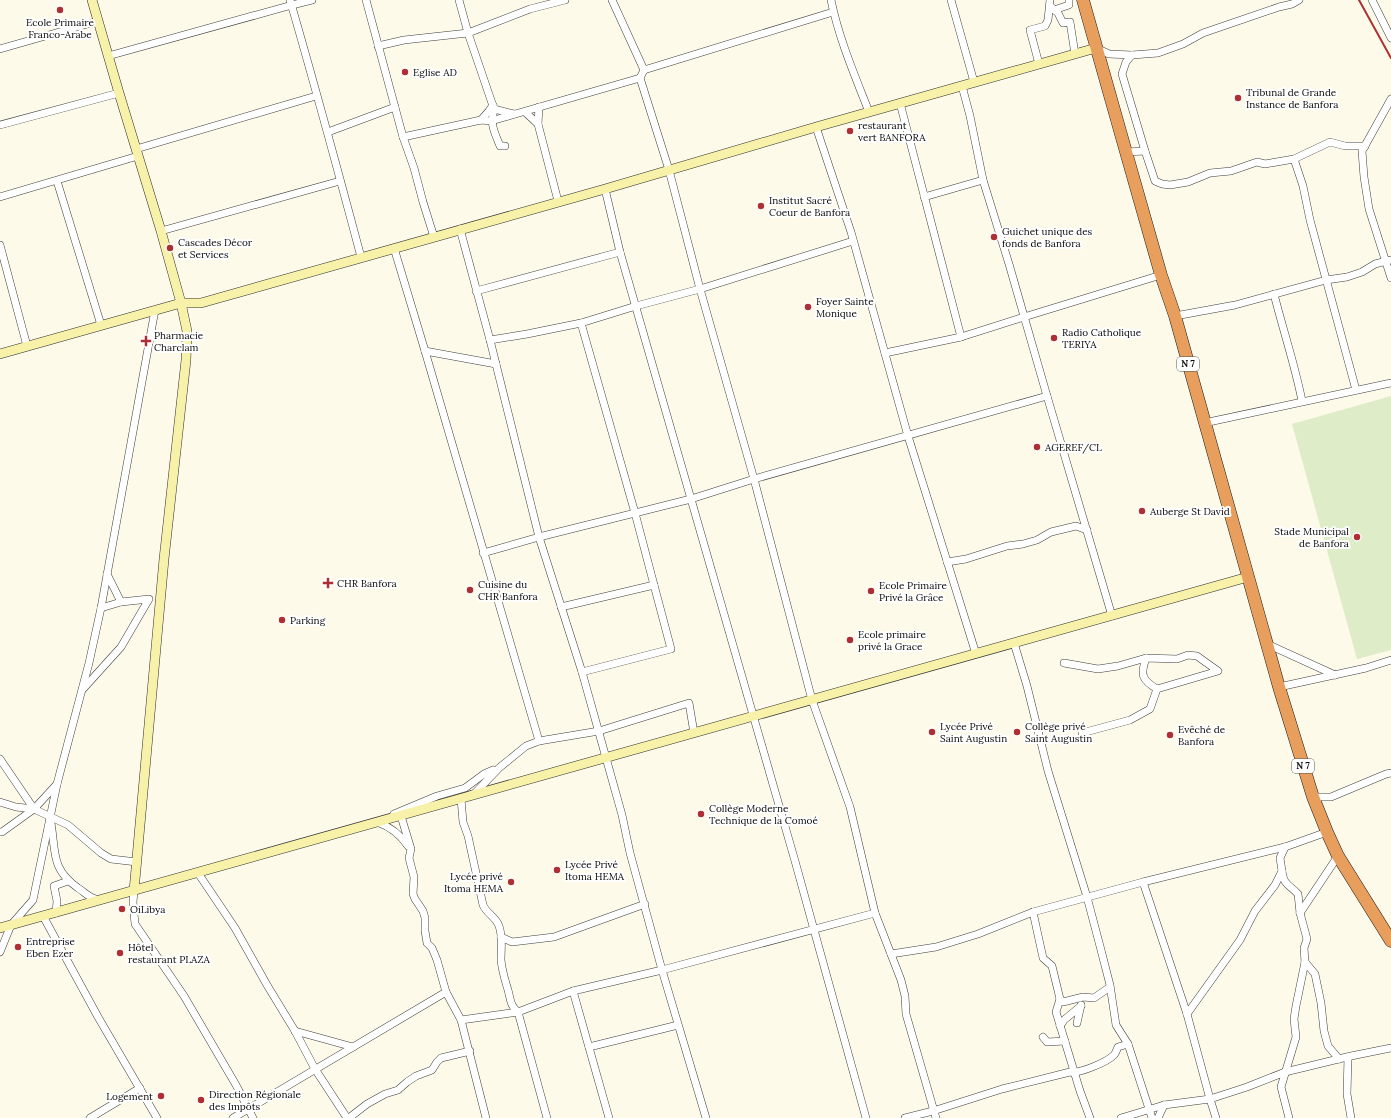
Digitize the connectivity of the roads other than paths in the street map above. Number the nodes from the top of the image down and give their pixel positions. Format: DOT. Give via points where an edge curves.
graph roads {
  1 [pos="92,0"];
  2 [pos="312,0"];
  3 [pos="366,0"];
  4 [pos="459,0"];
  5 [pos="565,0"];
  6 [pos="612,0"];
  7 [pos="831,0"];
  8 [pos="951,0"];
  9 [pos="1069,0"];
  10 [pos="1083,0"];
  11 [pos="1299,0"];
  12 [pos="1372,0"];
  13 [pos="291,2"];
  14 [pos="1278,4"];
  15 [pos="1051,5"];
  16 [pos="833,12"];
  17 [pos="98,21"];
  18 [pos="468,33"];
  19 [pos="1391,38"];
  20 [pos="378,46"];
  21 [pos="1096,48"];
  22 [pos="0,49"];
  23 [pos="1075,54"];
  24 [pos="1132,55"];
  25 [pos="108,56"];
  26 [pos="1039,64"];
  27 [pos="644,70"];
  28 [pos="640,78"];
  29 [pos="974,82"];
  30 [pos="962,86"];
  31 [pos="119,93"];
  32 [pos="316,96"];
  33 [pos="1391,100"];
  34 [pos="900,104"];
  35 [pos="395,107"];
  36 [pos="494,107"];
  37 [pos="539,107"];
  38 [pos="525,112"];
  39 [pos="869,112"];
  40 [pos="516,114"];
  41 [pos="480,120"];
  42 [pos="491,121"];
  43 [pos="538,124"];
  44 [pos="0,125"];
  45 [pos="816,127"];
  46 [pos="328,132"];
  47 [pos="403,137"];
  48 [pos="505,146"];
  49 [pos="1365,146"];
  50 [pos="1145,151"];
  51 [pos="1126,152"];
  52 [pos="137,153"];
  53 [pos="1294,159"];
  54 [pos="668,170"];
  55 [pos="57,180"];
  56 [pos="983,180"];
  57 [pos="340,181"];
  58 [pos="605,189"];
  59 [pos="0,197"];
  60 [pos="924,197"];
  61 [pos="558,201"];
  62 [pos="460,229"];
  63 [pos="161,231"];
  64 [pos="434,237"];
  65 [pos="853,241"];
  66 [pos="0,245"];
  67 [pos="394,248"];
  68 [pos="620,252"];
  69 [pos="361,257"];
  70 [pos="1388,261"];
  71 [pos="1161,275"];
  72 [pos="1391,278"];
  73 [pos="1326,280"];
  74 [pos="700,289"];
  75 [pos="476,291"];
  76 [pos="1274,294"];
  77 [pos="181,303"];
  78 [pos="636,306"];
  79 [pos="155,310"];
  80 [pos="1174,316"];
  81 [pos="1024,317"];
  82 [pos="581,323"];
  83 [pos="101,325"];
  84 [pos="961,337"];
  85 [pos="490,340"];
  86 [pos="27,346"];
  87 [pos="425,351"];
  88 [pos="885,353"];
  89 [pos="0,354"];
  90 [pos="496,364"];
  91 [pos="1391,383"];
  92 [pos="1356,390"];
  93 [pos="1047,396"];
  94 [pos="1302,402"];
  95 [pos="1204,423"];
  96 [pos="908,436"];
  97 [pos="754,479"];
  98 [pos="691,499"];
  99 [pos="635,513"];
  100 [pos="1088,530"];
  101 [pos="539,537"];
  102 [pos="483,553"];
  103 [pos="947,562"];
  104 [pos="107,574"];
  105 [pos="1248,577"];
  106 [pos="654,585"];
  107 [pos="162,594"];
  108 [pos="149,599"];
  109 [pos="121,602"];
  110 [pos="561,607"];
  111 [pos="101,608"];
  112 [pos="1112,616"];
  113 [pos="1014,643"];
  114 [pos="1267,644"];
  115 [pos="976,654"];
  116 [pos="1146,658"];
  117 [pos="1391,660"];
  118 [pos="1064,664"];
  119 [pos="582,672"];
  120 [pos="1336,675"];
  121 [pos="1279,688"];
  122 [pos="1157,689"];
  123 [pos="82,691"];
  124 [pos="812,700"];
  125 [pos="752,717"];
  126 [pos="599,731"];
  127 [pos="694,733"];
  128 [pos="1082,733"];
  129 [pos="539,742"];
  130 [pos="606,758"];
  131 [pos="0,759"];
  132 [pos="499,768"];
  133 [pos="1391,773"];
  134 [pos="57,784"];
  135 [pos="1313,797"];
  136 [pos="461,799"];
  137 [pos="0,802"];
  138 [pos="34,809"];
  139 [pos="402,816"];
  140 [pos="50,817"];
  141 [pos="373,823"];
  142 [pos="0,832"];
  143 [pos="1327,832"];
  144 [pos="1285,847"];
  145 [pos="410,849"];
  146 [pos="1338,856"];
  147 [pos="137,862"];
  148 [pos="1282,871"];
  149 [pos="198,873"];
  150 [pos="68,881"];
  151 [pos="1143,882"];
  152 [pos="134,891"];
  153 [pos="1087,897"];
  154 [pos="100,900"];
  155 [pos="645,904"];
  156 [pos="1033,912"];
  157 [pos="56,913"];
  158 [pos="875,913"];
  159 [pos="1300,913"];
  160 [pos="43,916"];
  161 [pos="11,925"];
  162 [pos="0,928"];
  163 [pos="814,930"];
  164 [pos="501,937"];
  165 [pos="1391,941"];
  166 [pos="0,952"];
  167 [pos="891,954"];
  168 [pos="1305,962"];
  169 [pos="662,970"];
  170 [pos="1110,987"];
  171 [pos="573,991"];
  172 [pos="446,992"];
  173 [pos="1083,997"];
  174 [pos="1060,999"];
  175 [pos="1081,1006"];
  176 [pos="518,1012"];
  177 [pos="1187,1014"];
  178 [pos="461,1020"];
  179 [pos="1077,1023"];
  180 [pos="678,1025"];
  181 [pos="1060,1026"];
  182 [pos="296,1031"];
  183 [pos="1043,1037"];
  184 [pos="1065,1041"];
  185 [pos="1128,1044"];
  186 [pos="353,1047"];
  187 [pos="589,1047"];
  188 [pos="1391,1048"];
  189 [pos="470,1051"];
  190 [pos="1348,1056"];
  191 [pos="1339,1059"];
  192 [pos="315,1069"];
  193 [pos="1285,1072"];
  194 [pos="1074,1073"];
  195 [pos="140,1088"];
  196 [pos="1210,1099"];
  197 [pos="1164,1105"];
  198 [pos="248,1109"];
  199 [pos="1150,1109"];
  200 [pos="934,1115"];
  201 [pos="90,1118"];
  202 [pos="157,1118"];
  203 [pos="233,1118"];
  204 [pos="253,1118"];
  205 [pos="348,1118"];
  206 [pos="486,1118"];
  207 [pos="547,1118"];
  208 [pos="609,1118"];
  209 [pos="706,1118"];
  210 [pos="866,1118"];
  211 [pos="905,1118"];
  212 [pos="1090,1118"];
  213 [pos="1121,1118"];
  214 [pos="1152,1118"];
  215 [pos="1158,1118"];
  216 [pos="1216,1118"];
  217 [pos="1290,1118"];
  218 [pos="1351,1118"];
  1 -- 17 [label="street"];
  2 -- 13 [label="street"];
  3 -- 20 [label="street"];
  4 -- 18 [label="street"];
  5 -- 18 [label="street" via="530,9"];
  6 -- 27 [label="street"];
  7 -- 16 [label="street"];
  8 -- 29 [label="street"];
  9 -- 15 [label="street" via="1069,5"];
  10 -- 21 [label="highway, N 7"];
  11 -- 14 [label="street" via="1292,4"];
  12 -- 19 [label="street"];
  13 -- 25 [label="street"];
  13 -- 32 [label="street"];
  14 -- 24 [label="street" via="1158,53"];
  15 -- 23 [label="street" via="1063,23 1070,22"];
  15 -- 26 [label="street" via="1045,26 1030,30"];
  16 -- 27 [label="street"];
  16 -- 39 [label="street"];
  17 -- 22 [label="street"];
  17 -- 25 [label="street"];
  18 -- 20 [label="street" via="404,40"];
  18 -- 36 [label="street"];
  20 -- 35 [label="street"];
  21 -- 23 [label="street"];
  21 -- 24 [label="street" via="1110,54"];
  21 -- 51 [label="highway, N 7"];
  23 -- 26 [label="street"];
  24 -- 50 [label="street" via="1126,62 1122,74"];
  25 -- 31 [label="street"];
  26 -- 29 [label="street"];
  27 -- 28 [label="street"];
  28 -- 37 [label="street"];
  28 -- 54 [label="street"];
  29 -- 30 [label="street"];
  30 -- 34 [label="street"];
  30 -- 56 [label="street"];
  31 -- 44 [label="street"];
  31 -- 52 [label="street"];
  32 -- 46 [label="street"];
  32 -- 52 [label="street"];
  33 -- 49 [label="street"];
  34 -- 39 [label="street"];
  34 -- 60 [label="street"];
  35 -- 46 [label="street"];
  35 -- 47 [label="street"];
  36 -- 40 [label="street"];
  36 -- 41 [label="street"];
  36 -- 42 [label="street"];
  37 -- 38 [label="street"];
  37 -- 43 [label="street"];
  38 -- 40 [label="street"];
  38 -- 43 [label="street"];
  39 -- 45 [label="street"];
  40 -- 42 [label="street"];
  41 -- 42 [label="street"];
  41 -- 47 [label="street"];
  42 -- 48 [label="street" via="500,146"];
  43 -- 61 [label="street"];
  45 -- 54 [label="street"];
  45 -- 65 [label="street"];
  46 -- 57 [label="street"];
  47 -- 64 [label="street"];
  49 -- 53 [label="street" via="1345,146 1330,142"];
  49 -- 70 [label="street" via="1362,151 1369,209"];
  50 -- 51 [label="street"];
  50 -- 53 [label="street" via="1155,181 1170,185 1258,162 1265,164"];
  51 -- 71 [label="highway, N 7"];
  52 -- 55 [label="street"];
  52 -- 63 [label="street"];
  53 -- 73 [label="street"];
  54 -- 58 [label="street"];
  54 -- 74 [label="street"];
  55 -- 59 [label="street"];
  55 -- 83 [label="street"];
  56 -- 60 [label="street"];
  56 -- 81 [label="street"];
  57 -- 63 [label="street"];
  57 -- 69 [label="street"];
  58 -- 61 [label="street"];
  58 -- 68 [label="street"];
  60 -- 84 [label="street"];
  61 -- 62 [label="street"];
  62 -- 64 [label="street"];
  62 -- 75 [label="street"];
  63 -- 77 [label="street"];
  64 -- 67 [label="street"];
  65 -- 74 [label="street"];
  65 -- 88 [label="street"];
  66 -- 86 [label="street"];
  67 -- 69 [label="street"];
  67 -- 87 [label="street"];
  68 -- 75 [label="street"];
  68 -- 78 [label="street"];
  69 -- 77 [label="street" via="201,302"];
  70 -- 72 [label="street"];
  70 -- 73 [label="street" via="1347,277"];
  71 -- 80 [label="highway, N 7"];
  71 -- 81 [label="street"];
  73 -- 76 [label="street"];
  73 -- 92 [label="street"];
  74 -- 78 [label="street"];
  74 -- 97 [label="street"];
  75 -- 85 [label="street"];
  76 -- 80 [label="street" via="1235,305"];
  76 -- 94 [label="street"];
  77 -- 79 [label="street"];
  77 -- 107 [label="street" via="187,331 186,360"];
  78 -- 82 [label="street"];
  78 -- 98 [label="street"];
  79 -- 83 [label="street"];
  79 -- 104 [label="street"];
  80 -- 95 [label="highway, N 7"];
  81 -- 84 [label="street"];
  81 -- 93 [label="street"];
  82 -- 85 [label="street"];
  82 -- 99 [label="street"];
  83 -- 86 [label="street"];
  84 -- 88 [label="street"];
  85 -- 90 [label="street"];
  86 -- 89 [label="street"];
  87 -- 90 [label="street"];
  87 -- 102 [label="street"];
  88 -- 96 [label="street"];
  90 -- 101 [label="street"];
  91 -- 92 [label="street"];
  92 -- 94 [label="street"];
  93 -- 96 [label="street"];
  93 -- 100 [label="street"];
  94 -- 95 [label="street"];
  95 -- 105 [label="highway, N 7"];
  96 -- 97 [label="street"];
  96 -- 103 [label="street"];
  97 -- 98 [label="street"];
  97 -- 124 [label="street"];
  98 -- 99 [label="street"];
  98 -- 125 [label="street"];
  99 -- 101 [label="street"];
  99 -- 106 [label="street"];
  100 -- 103 [label="street" via="1076,526 1051,532 1023,544"];
  100 -- 112 [label="street"];
  101 -- 102 [label="street"];
  101 -- 110 [label="street"];
  102 -- 129 [label="street"];
  103 -- 115 [label="street"];
  104 -- 109 [label="street"];
  104 -- 111 [label="street"];
  105 -- 112 [label="street"];
  105 -- 114 [label="highway, N 7"];
  106 -- 110 [label="street"];
  106 -- 119 [label="street" via="671,649"];
  107 -- 108 [label="street"];
  107 -- 147 [label="street"];
  108 -- 109 [label="street"];
  108 -- 123 [label="street" via="121,647"];
  109 -- 111 [label="street"];
  110 -- 119 [label="street"];
  111 -- 123 [label="street"];
  112 -- 113 [label="street"];
  113 -- 115 [label="street"];
  113 -- 153 [label="street" via="1048,771"];
  114 -- 120 [label="street"];
  114 -- 121 [label="highway, N 7"];
  115 -- 124 [label="street"];
  116 -- 118 [label="street" via="1098,669"];
  116 -- 122 [label="street" via="1142,668 1143,676"];
  116 -- 122 [label="street" via="1167,660 1188,655 1197,656 1218,671"];
  117 -- 120 [label="street"];
  119 -- 126 [label="street"];
  120 -- 121 [label="street"];
  121 -- 135 [label="highway, N 7"];
  122 -- 128 [label="street" via="1150,709 1130,720"];
  123 -- 134 [label="street"];
  124 -- 125 [label="street"];
  124 -- 158 [label="street" via="850,807"];
  125 -- 127 [label="street"];
  125 -- 163 [label="street"];
  126 -- 127 [label="street" via="690,703"];
  126 -- 129 [label="street"];
  126 -- 130 [label="street"];
  127 -- 130 [label="street"];
  129 -- 132 [label="street" via="526,746"];
  130 -- 136 [label="street"];
  130 -- 155 [label="street"];
  131 -- 138 [label="street"];
  132 -- 136 [label="street" via="475,793"];
  132 -- 141 [label="street" via="484,774 459,791 437,796"];
  133 -- 135 [label="street" via="1331,797"];
  134 -- 138 [label="street"];
  134 -- 140 [label="street"];
  135 -- 143 [label="highway, N 7"];
  136 -- 139 [label="street"];
  136 -- 164 [label="street" via="463,822 485,911 499,926"];
  137 -- 138 [label="street"];
  138 -- 140 [label="street"];
  138 -- 142 [label="street"];
  139 -- 141 [label="street"];
  139 -- 145 [label="street"];
  140 -- 147 [label="street" via="68,825 111,859"];
  140 -- 150 [label="street" via="55,859"];
  140 -- 161 [label="street" via="33,900"];
  141 -- 145 [label="street" via="387,825"];
  141 -- 149 [label="street"];
  143 -- 144 [label="street"];
  143 -- 146 [label="highway, N 7"];
  144 -- 148 [label="street" via="1280,858"];
  144 -- 151 [label="street"];
  145 -- 172 [label="street" via="409,858 414,877 413,894 426,918 427,943 437,960"];
  146 -- 159 [label="street"];
  146 -- 165 [label="highway, N 7"];
  147 -- 152 [label="street"];
  148 -- 159 [label="street" via="1286,884 1298,894"];
  148 -- 177 [label="street" via="1275,885 1255,911 1240,940"];
  149 -- 152 [label="street"];
  149 -- 182 [label="street" via="235,928"];
  150 -- 154 [label="street" via="91,898"];
  150 -- 157 [label="street" via="54,886"];
  151 -- 153 [label="street"];
  151 -- 177 [label="street"];
  152 -- 154 [label="street"];
  152 -- 198 [label="street" via="135,924 184,996"];
  153 -- 156 [label="street"];
  153 -- 170 [label="street"];
  154 -- 157 [label="street"];
  155 -- 164 [label="street" via="554,937 512,942"];
  155 -- 169 [label="street"];
  156 -- 167 [label="street" via="978,934 936,947"];
  156 -- 174 [label="street" via="1043,958 1052,966"];
  157 -- 160 [label="street"];
  158 -- 163 [label="street"];
  158 -- 167 [label="street"];
  159 -- 168 [label="street" via="1307,939 1304,948"];
  160 -- 161 [label="street"];
  160 -- 195 [label="street"];
  161 -- 162 [label="street"];
  161 -- 166 [label="street"];
  163 -- 169 [label="street"];
  163 -- 210 [label="street"];
  164 -- 176 [label="street" via="503,975 512,1006"];
  167 -- 200 [label="street" via="901,980 906,1014"];
  168 -- 191 [label="street" via="1315,974 1328,1046"];
  168 -- 193 [label="street" via="1294,1019 1296,1037"];
  169 -- 171 [label="street"];
  169 -- 180 [label="street"];
  170 -- 173 [label="street" via="1094,998"];
  170 -- 185 [label="street" via="1116,1025"];
  171 -- 176 [label="street"];
  171 -- 187 [label="street"];
  172 -- 178 [label="street"];
  172 -- 186 [label="street"];
  173 -- 174 [label="street" via="1063,1002"];
  173 -- 175 [label="street"];
  174 -- 181 [label="street" via="1056,1012"];
  175 -- 179 [label="street"];
  175 -- 181 [label="street"];
  176 -- 178 [label="street"];
  176 -- 207 [label="street"];
  177 -- 196 [label="street"];
  178 -- 189 [label="street"];
  180 -- 187 [label="street"];
  180 -- 209 [label="street"];
  181 -- 184 [label="street"];
  182 -- 186 [label="street"];
  182 -- 192 [label="street"];
  183 -- 184 [label="street" via="1048,1042"];
  184 -- 194 [label="street"];
  185 -- 194 [label="street" via="1118,1047 1115,1055"];
  185 -- 199 [label="street"];
  186 -- 192 [label="street"];
  187 -- 208 [label="street"];
  188 -- 190 [label="street"];
  189 -- 205 [label="street" via="441,1058 432,1070 416,1076 398,1090 367,1104"];
  189 -- 206 [label="street"];
  190 -- 191 [label="street"];
  190 -- 218 [label="street" via="1347,1094"];
  191 -- 193 [label="street"];
  192 -- 198 [label="street"];
  192 -- 205 [label="street"];
  193 -- 196 [label="street"];
  193 -- 217 [label="street" via="1281,1087"];
  194 -- 200 [label="street" via="1002,1089"];
  194 -- 212 [label="street"];
  195 -- 201 [label="street"];
  195 -- 202 [label="street"];
  196 -- 197 [label="street"];
  196 -- 216 [label="street"];
  197 -- 199 [label="street"];
  197 -- 215 [label="street"];
  198 -- 203 [label="street"];
  198 -- 204 [label="street"];
  199 -- 213 [label="street"];
  199 -- 214 [label="street"];
  200 -- 211 [label="street"];
}
